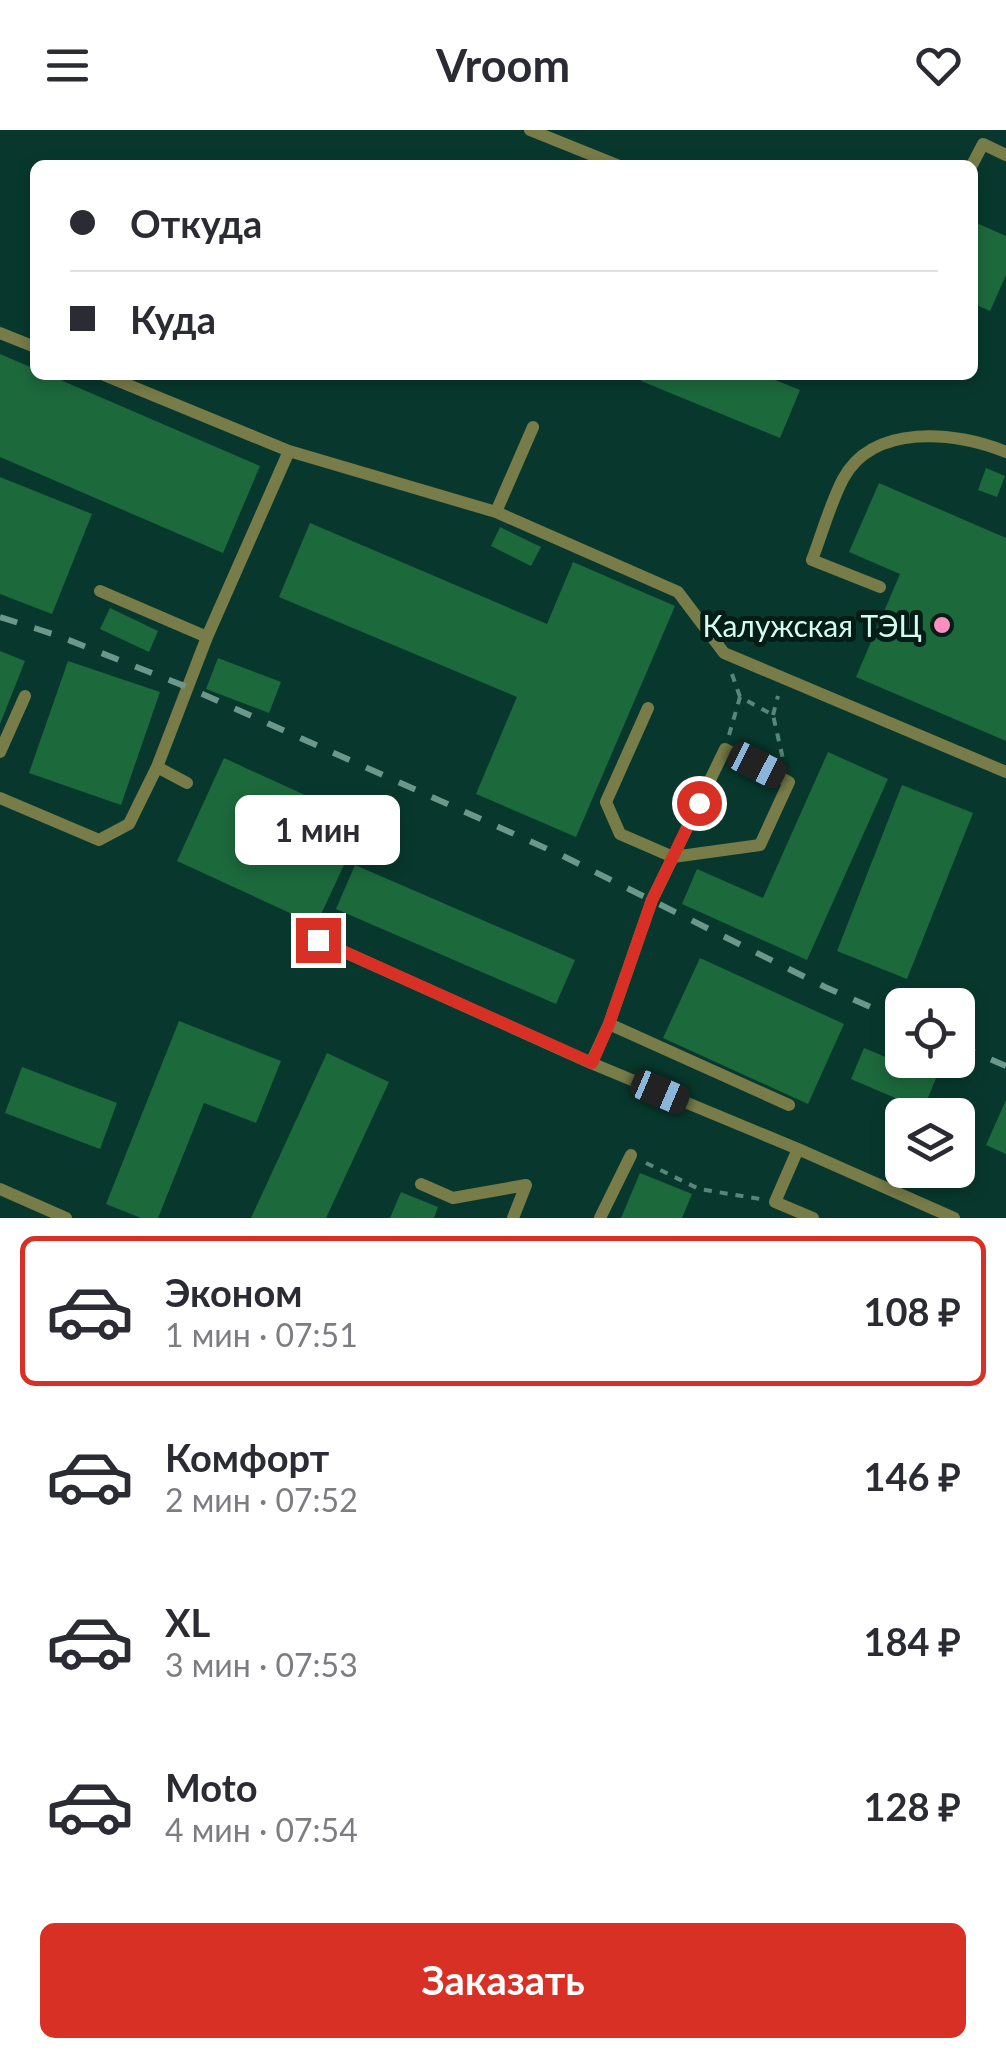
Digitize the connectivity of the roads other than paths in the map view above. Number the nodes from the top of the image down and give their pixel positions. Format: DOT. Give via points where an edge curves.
graph roads {
  1 [pos="530,130"];
  2 [pos="1006,155"];
  3 [pos="605,160"];
  4 [pos="975,160"];
  5 [pos="0,333"];
  6 [pos="30,345"];
  7 [pos="116,380"];
  8 [pos="534,427"];
  9 [pos="290,451"];
  10 [pos="1006,452"];
  11 [pos="496,512"];
  12 [pos="880,587"];
  13 [pos="100,592"];
  14 [pos="207,637"];
  15 [pos="25,696"];
  16 [pos="648,708"];
  17 [pos="0,752"];
  18 [pos="157,766"];
  19 [pos="1006,772"];
  20 [pos="188,783"];
  21 [pos="0,798"];
  22 [pos="673,857"];
  23 [pos="318,940"];
  24 [pos="609,1024"];
  25 [pos="592,1063"];
  26 [pos="789,1105"];
  27 [pos="798,1149"];
  28 [pos="631,1155"];
  29 [pos="422,1184"];
  30 [pos="0,1189"];
  31 [pos="66,1218"];
  32 [pos="513,1218"];
  33 [pos="600,1218"];
  34 [pos="813,1218"];
  35 [pos="954,1218"];
  1 -- 3 [label="lane"];
  2 -- 4 [label="lane" via="983,144"];
  5 -- 6 [label="lane"];
  7 -- 9 [label="lane"];
  8 -- 11 [label="lane"];
  9 -- 11 [label="lane"];
  9 -- 14 [label="lane"];
  10 -- 12 [label="lane" via="916,436 866,450 844,478 812,560"];
  11 -- 19 [label="lane" via="678,592 724,653"];
  13 -- 14 [label="lane"];
  14 -- 18 [label="lane"];
  15 -- 17 [label="lane"];
  16 -- 22 [label="lane" via="606,802 620,834"];
  18 -- 20 [label="lane"];
  18 -- 21 [label="lane" via="129,824 100,840"];
  22 -- 22 [label="lane" via="760,845 789,782 725,749"];
  22 -- 24 [label="lane"];
  23 -- 25 [label="lane"];
  24 -- 25 [label="lane"];
  24 -- 26 [label="lane"];
  25 -- 27 [label="lane"];
  27 -- 34 [label="lane" via="774,1202"];
  27 -- 35 [label="lane"];
  28 -- 33 [label="lane"];
  29 -- 32 [label="lane" via="453,1198 526,1185"];
  30 -- 31 [label="lane"];
}
